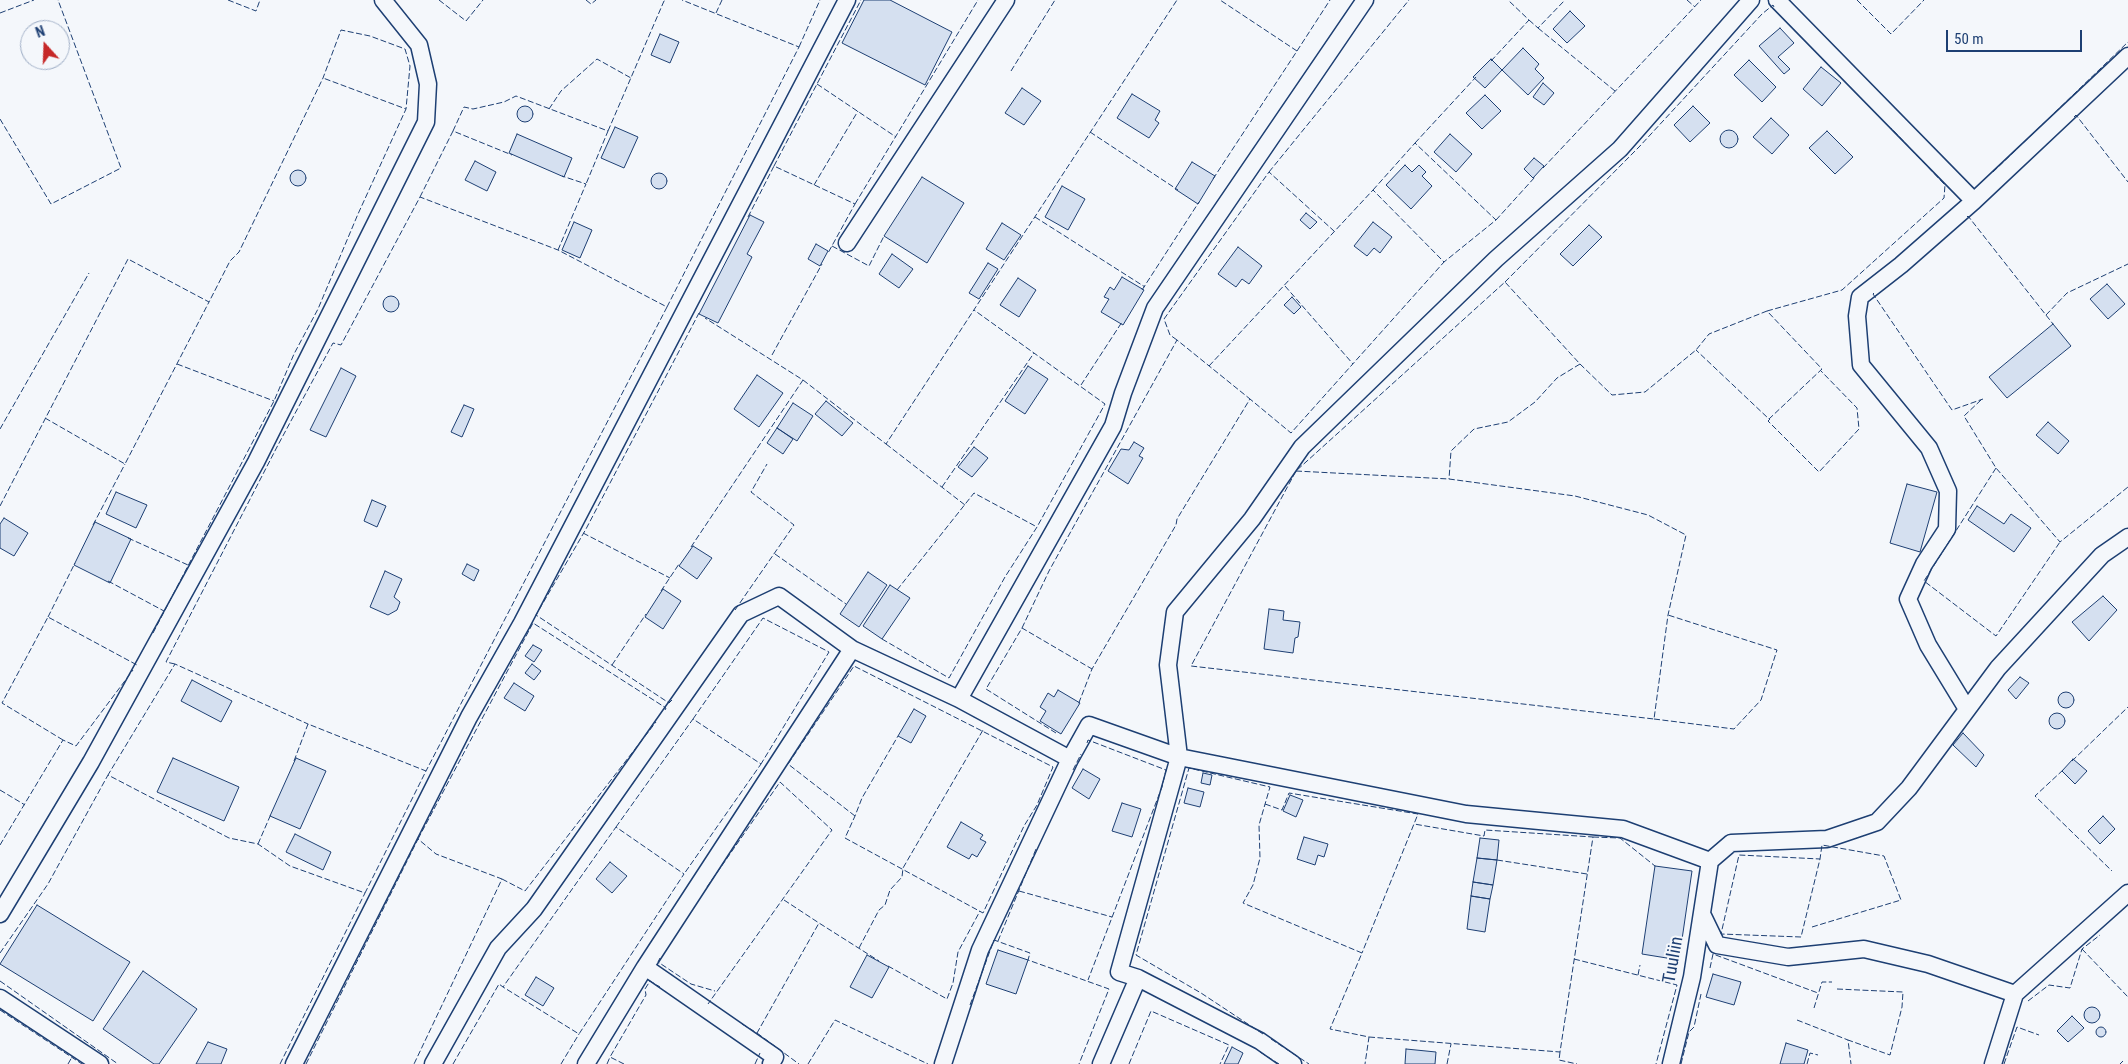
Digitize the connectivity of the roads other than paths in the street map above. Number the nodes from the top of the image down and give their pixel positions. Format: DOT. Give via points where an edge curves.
graph roads {
  1 [pos="383,0"];
  2 [pos="847,0"];
  3 [pos="1006,0"];
  4 [pos="1365,0"];
  5 [pos="1750,0"];
  6 [pos="1777,0"];
  7 [pos="2128,56"];
  8 [pos="1974,201"];
  9 [pos="847,243"];
  10 [pos="2128,537"];
  11 [pos="852,649"];
  12 [pos="959,699"];
  13 [pos="1968,710"];
  14 [pos="1179,757"];
  15 [pos="1070,759"];
  16 [pos="1710,861"];
  17 [pos="2128,892"];
  18 [pos="0,914"];
  19 [pos="1702,914"];
  20 [pos="645,967"];
  21 [pos="1138,978"];
  22 [pos="2016,994"];
  23 [pos="0,998"];
  24 [pos="100,1064"];
  25 [pos="294,1064"];
  26 [pos="433,1064"];
  27 [pos="586,1064"];
  28 [pos="771,1064"];
  29 [pos="942,1064"];
  30 [pos="1101,1064"];
  31 [pos="1293,1064"];
  32 [pos="1671,1064"];
  33 [pos="1993,1064"];
  1 -- 18 [label="street" via="420,46 428,84 426,122 256,462 91,762"];
  2 -- 25 [label="street" via="522,624 469,717"];
  3 -- 9 [label="street"];
  4 -- 12 [label="street" via="1155,308 1113,426"];
  5 -- 14 [label="street" via="1620,149 1496,259 1302,447 1252,519 1175,612 1168,665"];
  6 -- 8 [label="street"];
  7 -- 8 [label="street"];
  8 -- 13 [label="street" via="1860,296 1857,316 1861,364 1929,448 1948,491 1947,529 1924,564 1908,599 1928,645"];
  10 -- 13 [label="street" via="2102,555 1998,668"];
  11 -- 12 [label="street"];
  11 -- 20 [label="street"];
  11 -- 26 [label="street" via="779,596 741,614 534,909 498,948"];
  12 -- 15 [label="street"];
  13 -- 16 [label="street" via="1909,788 1877,822 1827,839 1731,843"];
  14 -- 15 [label="street" via="1089,725"];
  14 -- 16 [label="street" via="1466,814 1623,829"];
  14 -- 21 [label="street" via="1119,972"];
  15 -- 29 [label="street" via="980,950"];
  16 -- 19 [label="street, Tuuliin"];
  17 -- 22 [label="street"];
  19 -- 22 [label="street" via="1717,945 1788,957 1864,948 1928,964"];
  19 -- 32 [label="street, Tuuliin" via="1692,977"];
  20 -- 27 [label="street"];
  20 -- 28 [label="street" via="768,1052 774,1057"];
  21 -- 30 [label="street"];
  21 -- 31 [label="street" via="1260,1041"];
  22 -- 33 [label="street"];
  23 -- 24 [label="street"];
}
